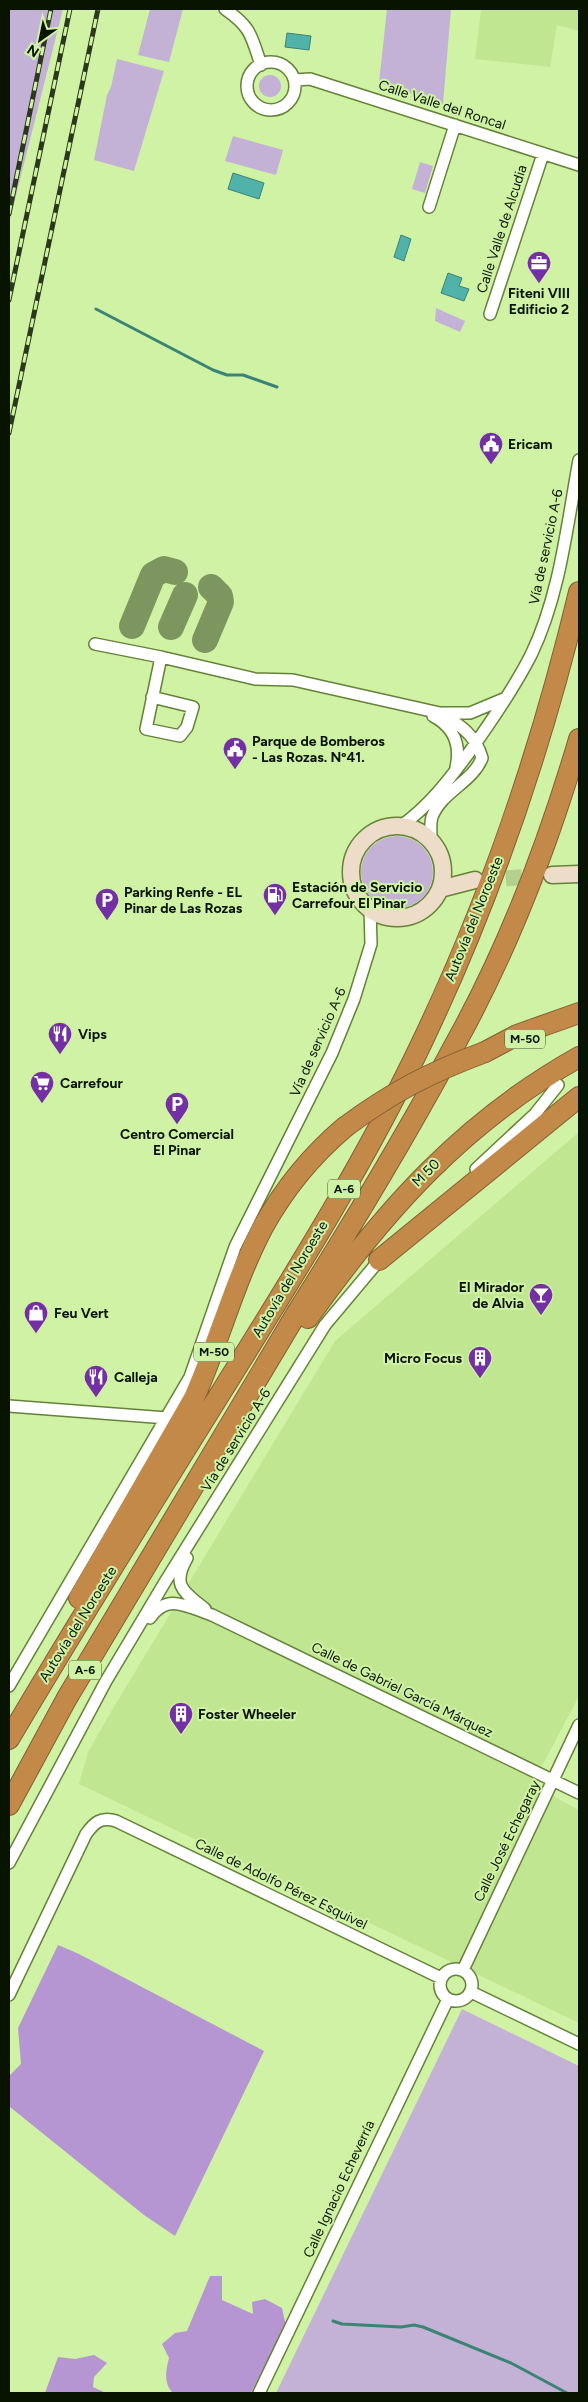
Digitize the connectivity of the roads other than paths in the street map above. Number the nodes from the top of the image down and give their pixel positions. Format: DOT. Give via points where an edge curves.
graph roads {
  1 [pos="225,9"];
  2 [pos="261,64"];
  3 [pos="295,80"];
  4 [pos="455,125"];
  5 [pos="543,154"];
  6 [pos="579,165"];
  7 [pos="429,207"];
  8 [pos="490,314"];
  9 [pos="579,460"];
  10 [pos="579,592"];
  11 [pos="95,644"];
  12 [pos="161,656"];
  13 [pos="152,697"];
  14 [pos="507,698"];
  15 [pos="421,710"];
  16 [pos="440,713"];
  17 [pos="579,739"];
  18 [pos="477,742"];
  19 [pos="456,770"];
  20 [pos="402,826"];
  21 [pos="431,840"];
  22 [pos="443,867"];
  23 [pos="579,874"];
  24 [pos="552,875"];
  25 [pos="440,889"];
  26 [pos="370,908"];
  27 [pos="579,1013"];
  28 [pos="579,1021"];
  29 [pos="485,1052"];
  30 [pos="579,1057"];
  31 [pos="558,1084"];
  32 [pos="579,1097"];
  33 [pos="579,1110"];
  34 [pos="531,1135"];
  35 [pos="379,1260"];
  36 [pos="9,1406"];
  37 [pos="167,1418"];
  38 [pos="252,1442"];
  39 [pos="164,1536"];
  40 [pos="212,1615"];
  41 [pos="106,1681"];
  42 [pos="9,1686"];
  43 [pos="9,1715"];
  44 [pos="579,1725"];
  45 [pos="9,1739"];
  46 [pos="553,1781"];
  47 [pos="579,1793"];
  48 [pos="9,1805"];
  49 [pos="9,1863"];
  50 [pos="463,1970"];
  51 [pos="441,1978"];
  52 [pos="471,1992"];
  53 [pos="9,1995"];
  54 [pos="448,1999"];
  55 [pos="579,2044"];
  56 [pos="259,2393"];
  1 -- 2 [label="street" via="249,29"];
  2 -- 3 [label="street" via="281,64"];
  2 -- 3 [label="street" via="250,76 248,91 256,105 263,109 274,110 286,105 294,94"];
  3 -- 4 [label="street, Calle Valle del Roncal" via="310,79"];
  4 -- 5 [label="street, Calle Valle del Roncal"];
  4 -- 7 [label="street"];
  5 -- 6 [label="street, Calle Valle del Roncal"];
  5 -- 8 [label="street, Calle Valle de Alcudia"];
  9 -- 14 [label="street, Vía de servicio A-6" via="558,575 531,653"];
  10 -- 45 [label="highway, Autovía del Noroeste / A-6" via="560,672 511,828 480,910 424,1039 313,1243"];
  11 -- 12 [label="street"];
  12 -- 13 [label="street"];
  12 -- 15 [label="street" via="256,678 293,680"];
  14 -- 16 [label="street" via="470,713"];
  14 -- 18 [label="street, Vía de servicio A-6"];
  15 -- 16 [label="street"];
  15 -- 19 [label="street" via="440,720 455,736 459,753"];
  16 -- 18 [label="street" via="460,724"];
  17 -- 39 [label="highway, Autovía del Noroeste / A-6" via="518,912 460,1036 336,1251"];
  18 -- 19 [label="street, Vía de servicio A-6"];
  18 -- 21 [label="street" via="482,758 479,766 439,806 432,817"];
  19 -- 20 [label="street, Vía de servicio A-6" via="440,792"];
  20 -- 21 [label="street" via="418,830"];
  20 -- 26 [label="street" via="373,832 354,855 353,884"];
  21 -- 22 [label="street"];
  22 -- 25 [label="street"];
  22 -- 25 [label="street" via="474,880"];
  23 -- 24 [label="street"];
  25 -- 26 [label="street" via="426,908 410,915 392,917"];
  26 -- 37 [label="street, Vía de servicio A-6" via="370,944 344,1023 324,1071 235,1247 190,1377"];
  27 -- 29 [label="highway" via="517,1035"];
  28 -- 29 [label="highway, M-50"];
  29 -- 43 [label="highway, M-50, bridge" via="403,1087 344,1127 312,1157 289,1186 263,1227 245,1265 210,1364 194,1398"];
  30 -- 39 [label="highway, M 50" via="516,1097 448,1151 384,1217 305,1322 183,1519"];
  31 -- 35 [label="street, Vía de servicio A-6" via="535,1114 404,1232"];
  32 -- 34 [label="highway"];
  33 -- 34 [label="street"];
  34 -- 35 [label="highway"];
  35 -- 38 [label="street, Vía de servicio A-6" via="325,1325"];
  36 -- 37 [label="street"];
  37 -- 42 [label="street, Vía de servicio A-6"];
  38 -- 40 [label="street, Calle de Gabriel García Márquez" via="182,1567 179,1580 182,1591"];
  38 -- 41 [label="street, Vía de servicio A-6"];
  39 -- 48 [label="highway, Autovía del Noroeste / A-6"];
  40 -- 41 [label="street, Calle de Gabriel García Márquez" via="174,1602 164,1604 155,1610"];
  40 -- 46 [label="street, Calle de Gabriel García Márquez"];
  41 -- 49 [label="street, Vía de servicio A-6"];
  44 -- 46 [label="street, Calle José Echegaray"];
  46 -- 47 [label="street, Calle de Gabriel García Márquez"];
  46 -- 50 [label="street, Calle José Echegaray"];
  50 -- 51 [label="street" via="450,1970"];
  50 -- 52 [label="street" via="471,1977"];
  51 -- 53 [label="street, Calle de Adolfo Pérez Esquivel" via="106,1819 93,1824 86,1834"];
  51 -- 54 [label="street" via="441,1992"];
  52 -- 54 [label="street" via="461,2001"];
  52 -- 55 [label="street"];
  54 -- 56 [label="street, Calle Ignacio Echeverría"];
}
